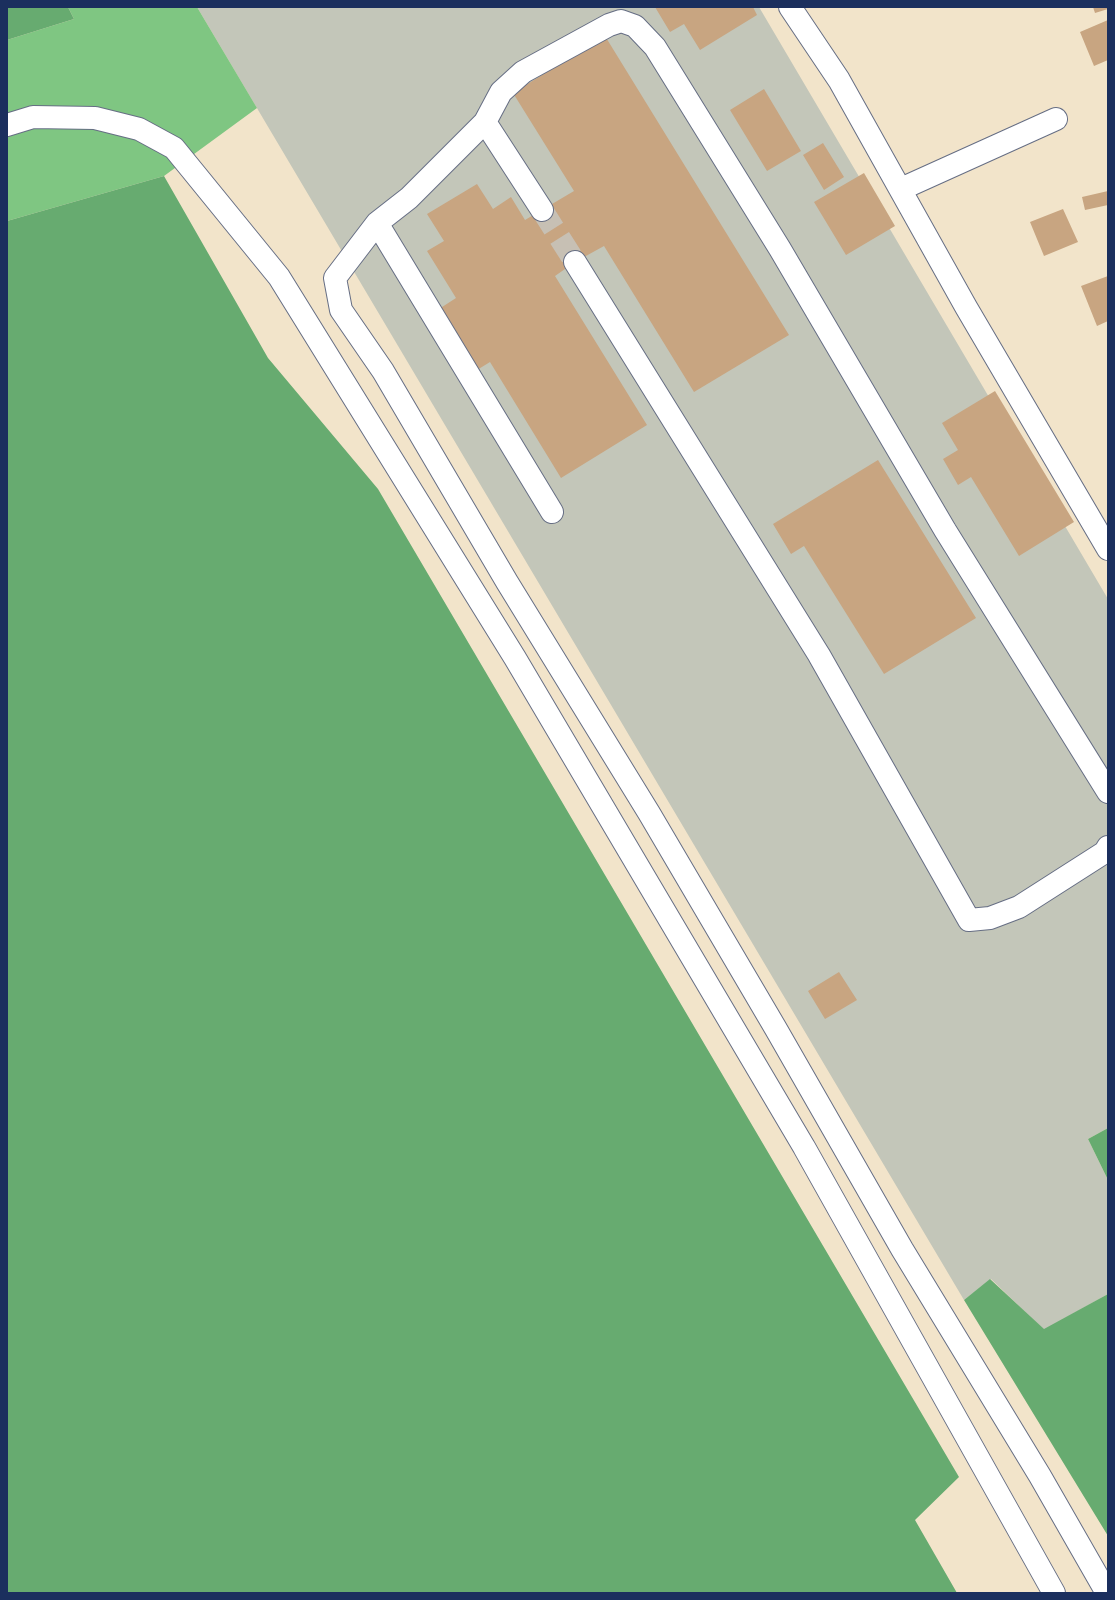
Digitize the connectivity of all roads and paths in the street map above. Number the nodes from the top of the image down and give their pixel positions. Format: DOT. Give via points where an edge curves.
graph roads {
  1 [pos="790,7"];
  2 [pos="1056,119"];
  3 [pos="485,122"];
  4 [pos="7,125"];
  5 [pos="901,189"];
  6 [pos="542,210"];
  7 [pos="377,223"];
  8 [pos="575,262"];
  9 [pos="552,512"];
  10 [pos="1108,549"];
  11 [pos="1108,792"];
  12 [pos="1108,847"];
  13 [pos="1054,1593"];
  14 [pos="1107,1593"];
  1 -- 5 [label="street" via="839,80"];
  2 -- 5 [label="street"];
  3 -- 6 [label="street"];
  3 -- 7 [label="street" via="409,198"];
  3 -- 11 [label="street" via="501,92 523,72 609,25 621,21 635,26 655,47 780,248 945,530"];
  4 -- 13 [label="street" via="33,117 95,118 139,129 174,148 279,277 515,658 804,1147"];
  5 -- 10 [label="street" via="966,307"];
  7 -- 9 [label="street"];
  7 -- 14 [label="street" via="335,278 341,310 382,370 507,582 649,813 902,1249 1040,1476"];
  8 -- 12 [label="street" via="819,655 969,920 990,918 1019,907 1105,852"];
}
